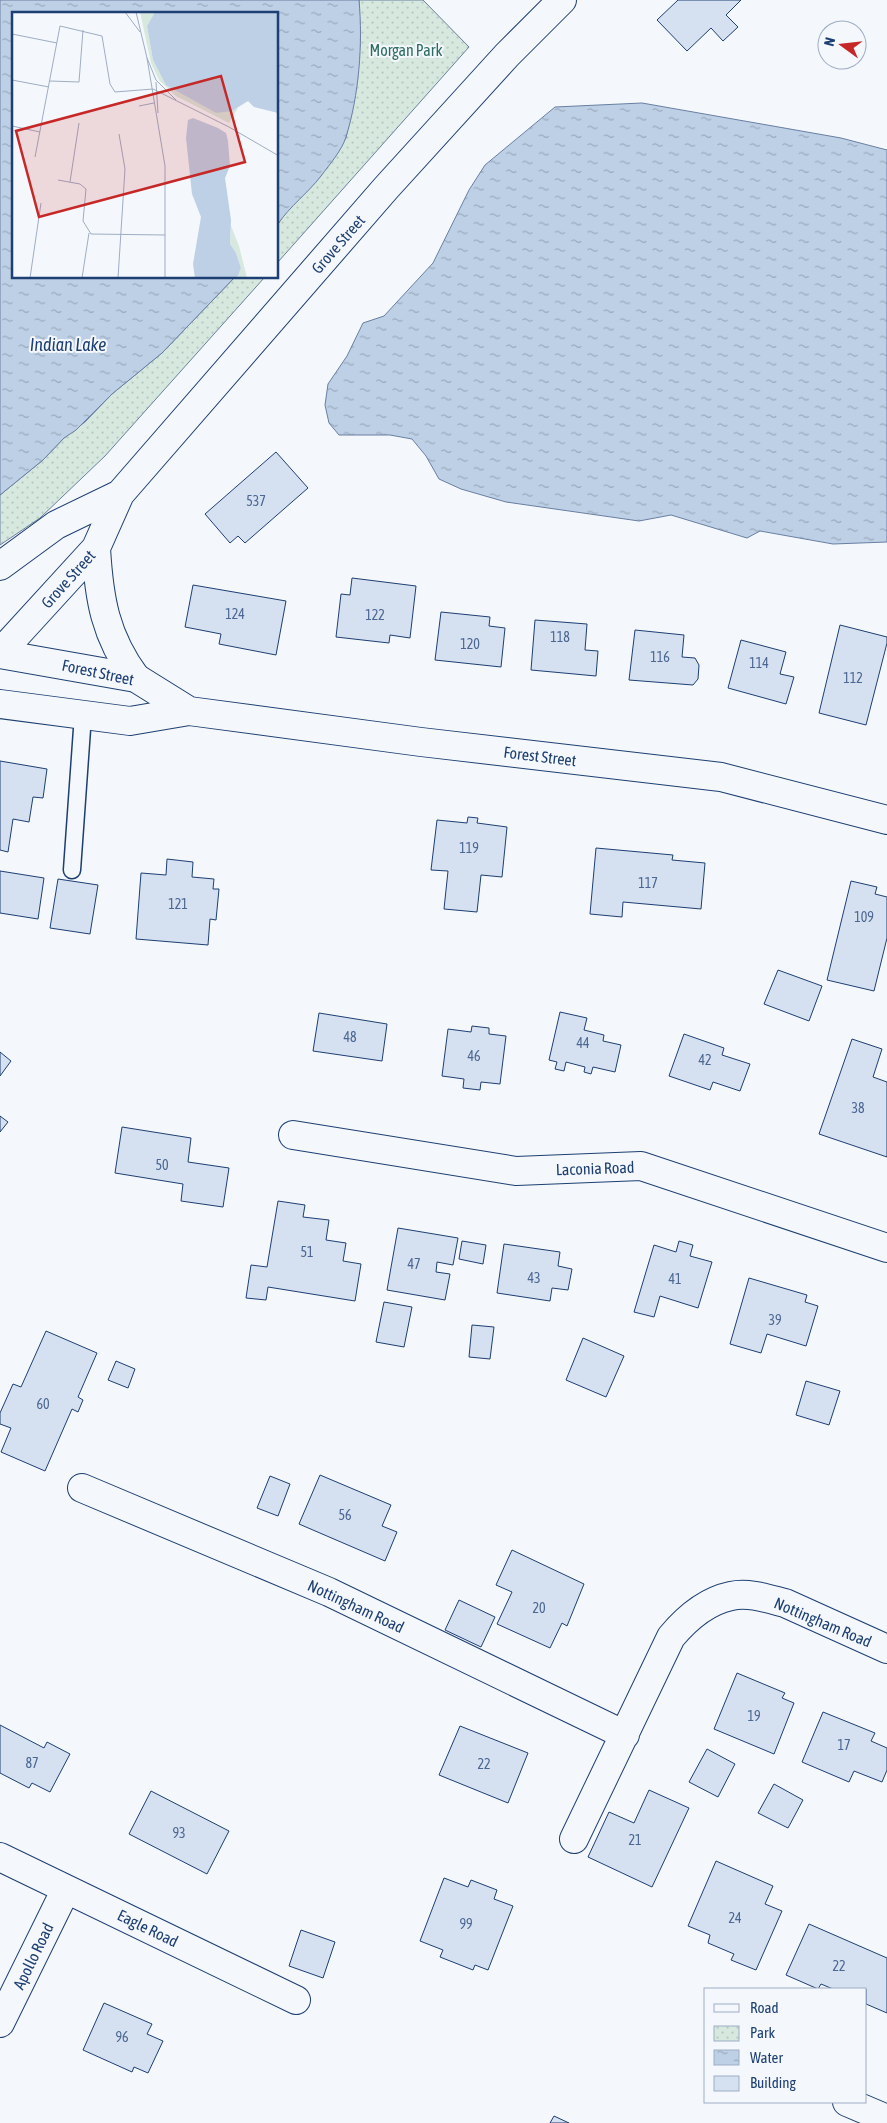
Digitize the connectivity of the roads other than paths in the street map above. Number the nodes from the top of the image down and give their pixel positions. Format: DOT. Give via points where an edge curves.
graph roads {
  1 [pos="562,0"];
  2 [pos="120,494"];
  3 [pos="96,548"];
  4 [pos="0,566"];
  5 [pos="0,654"];
  6 [pos="136,678"];
  7 [pos="0,704"];
  8 [pos="189,710"];
  9 [pos="83,715"];
  10 [pos="887,820"];
  11 [pos="72,870"];
  12 [pos="293,1135"];
  13 [pos="887,1248"];
  14 [pos="82,1488"];
  15 [pos="887,1649"];
  16 [pos="625,1735"];
  17 [pos="574,1839"];
  18 [pos="0,1857"];
  19 [pos="66,1889"];
  20 [pos="296,2000"];
  21 [pos="0,2023"];
  22 [pos="849,2103"];
  23 [pos="887,2119"];
  1 -- 2 [label="main road, Grove Street" via="507,55 386,188"];
  2 -- 3 [label="main road, Grove Street"];
  2 -- 4 [label="main road, Grove Street" via="56,525"];
  3 -- 5 [label="main road, Grove Street"];
  3 -- 6 [label="main road" via="104,615 122,659"];
  5 -- 6 [label="main road, Forest Street"];
  6 -- 8 [label="main road, Forest Street"];
  7 -- 9 [label="main road, Forest Street"];
  8 -- 9 [label="main road, Forest Street" via="130,721"];
  8 -- 10 [label="main road, Forest Street" via="421,742 721,777"];
  9 -- 11 [label="lane"];
  12 -- 13 [label="main road, Laconia Road" via="516,1171 640,1166"];
  14 -- 16 [label="main road, Nottingham Road" via="329,1592"];
  15 -- 16 [label="main road, Nottingham Road" via="785,1603 750,1596 727,1597 691,1616 671,1637"];
  16 -- 17 [label="main road, Nottingham Road"];
  18 -- 19 [label="main road, Eagle Road"];
  19 -- 20 [label="main road, Eagle Road"];
  19 -- 21 [label="main road, Apollo Road"];
  22 -- 23 [label="main road"];
}
